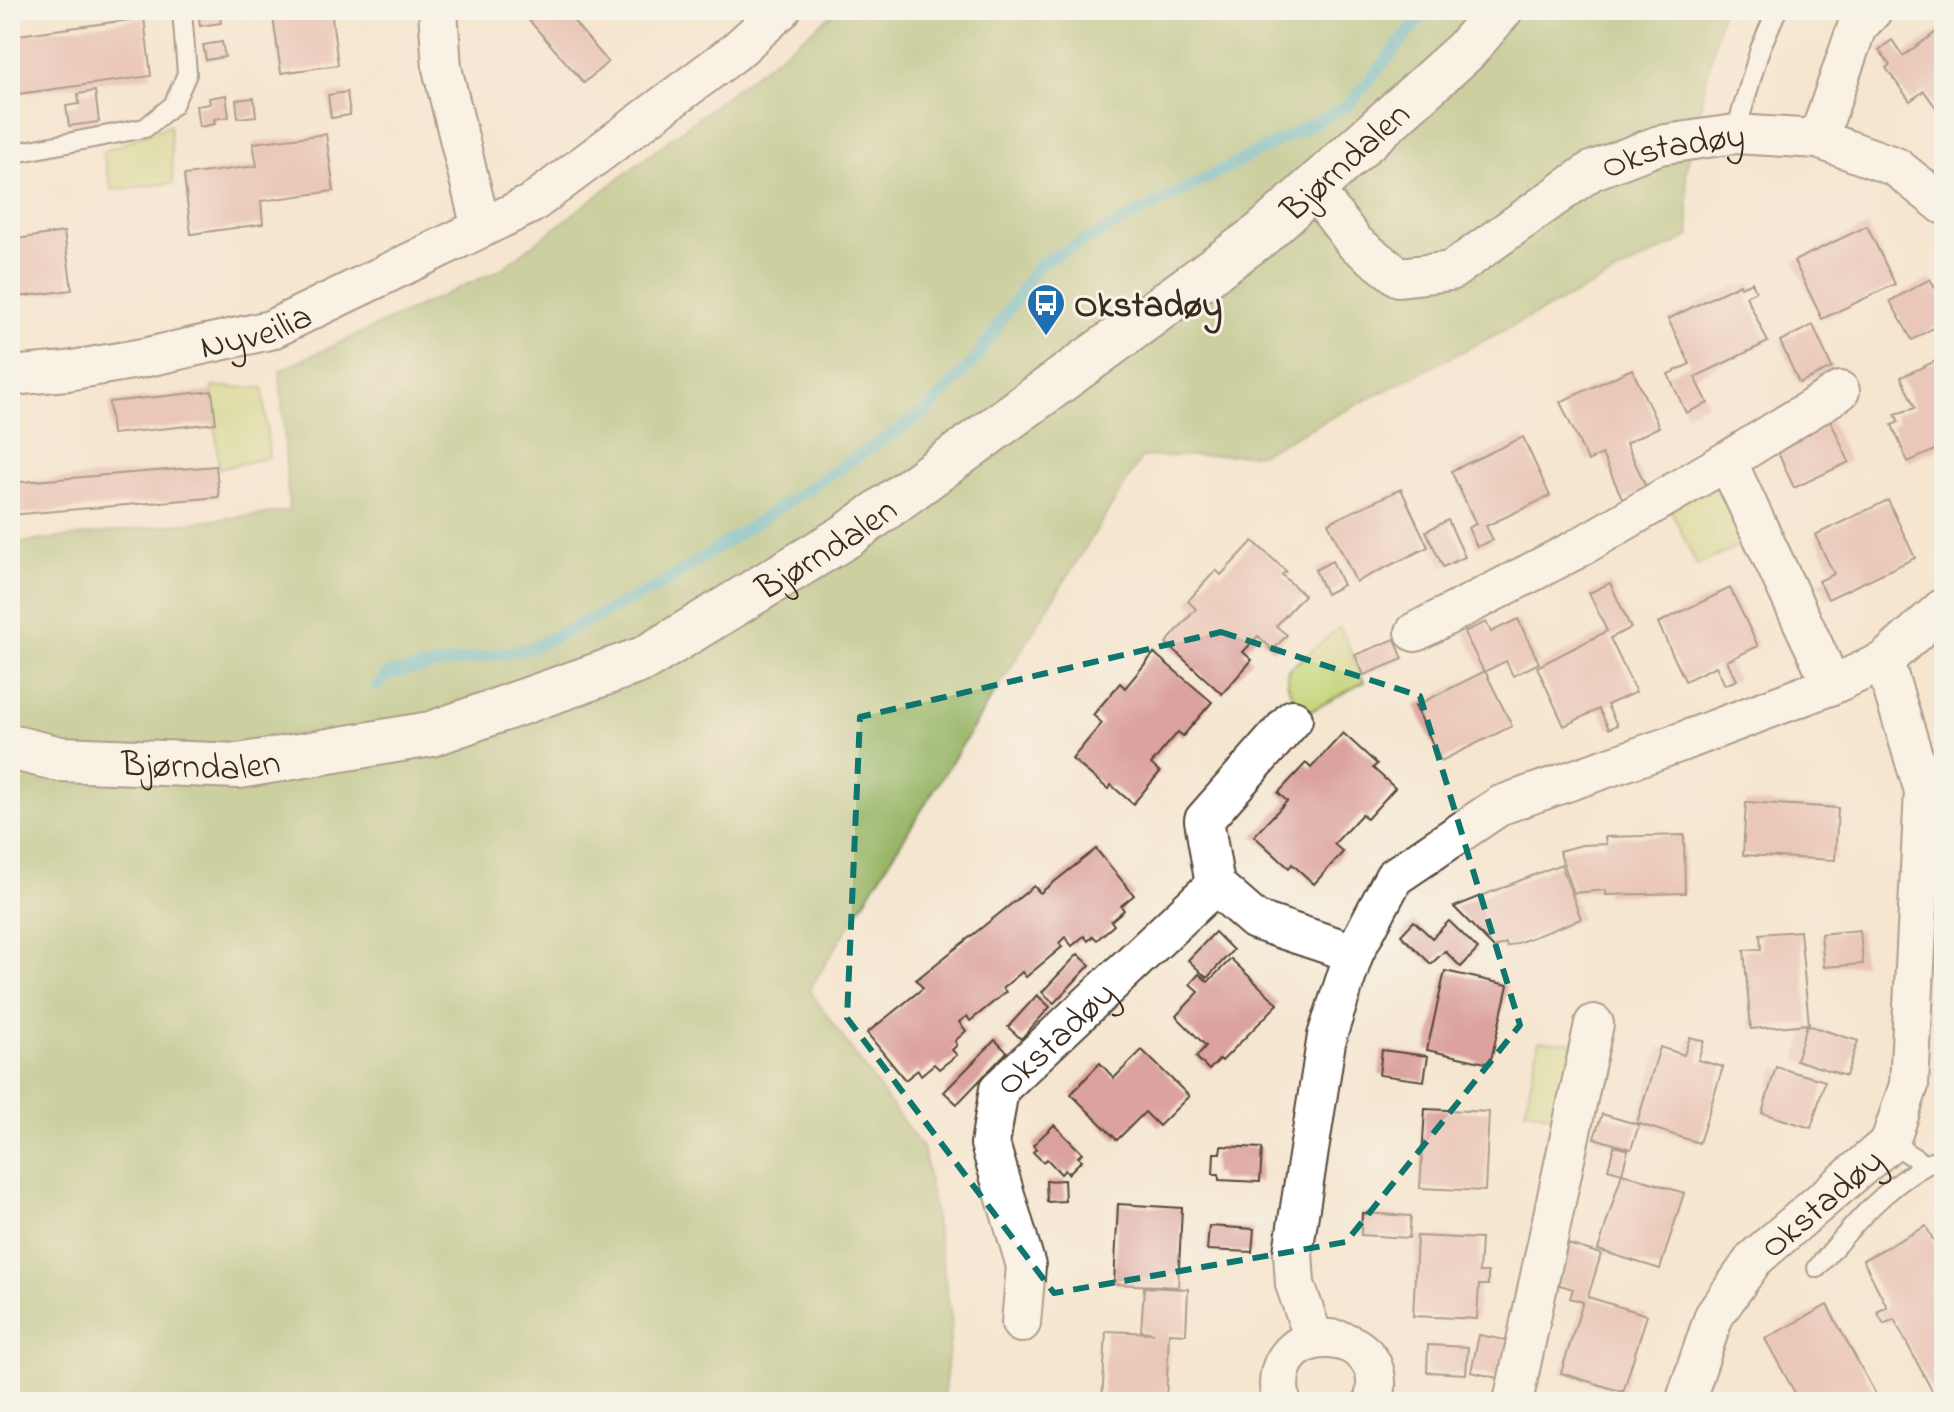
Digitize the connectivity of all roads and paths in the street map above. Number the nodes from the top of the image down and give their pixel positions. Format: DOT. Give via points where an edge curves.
graph roads {
  1 [pos="182,10"];
  2 [pos="438,10"];
  3 [pos="781,10"];
  4 [pos="1500,10"];
  5 [pos="1777,10"];
  6 [pos="1873,10"];
  7 [pos="1735,134"];
  8 [pos="1818,139"];
  9 [pos="10,154"];
  10 [pos="1314,189"];
  11 [pos="1944,205"];
  12 [pos="481,228"];
  13 [pos="10,376"];
  14 [pos="1840,391"];
  15 [pos="1727,461"];
  16 [pos="1944,607"];
  17 [pos="1415,632"];
  18 [pos="1884,661"];
  19 [pos="1832,685"];
  20 [pos="1293,719"];
  21 [pos="10,747"];
  22 [pos="1215,885"];
  23 [pos="1354,953"];
  24 [pos="1594,1024"];
  25 [pos="1890,1142"];
  26 [pos="1944,1156"];
  27 [pos="1926,1165"];
  28 [pos="1817,1268"];
  29 [pos="1021,1323"];
  30 [pos="1314,1339"];
  31 [pos="1281,1402"];
  32 [pos="1373,1402"];
  33 [pos="1513,1402"];
  34 [pos="1685,1402"];
  1 -- 9 [label="lane" via="187,74 173,105 145,128"];
  2 -- 12 [label="street" via="442,68"];
  3 -- 12 [label="street, Nyveilia" via="735,52 531,204"];
  4 -- 10 [label="main road, Bjørndalen" via="1465,51"];
  5 -- 7 [label="lane"];
  6 -- 8 [label="street" via="1857,27"];
  7 -- 8 [label="street, Okstadøy"];
  7 -- 10 [label="street, Okstadøy" via="1659,145 1591,171 1451,271 1399,277 1355,243"];
  8 -- 11 [label="street, Okstadøy" via="1896,167"];
  10 -- 21 [label="main road, Bjørndalen" via="1262,234 848,535 644,659 431,734 239,766 60,759"];
  12 -- 13 [label="street, Nyveilia" via="270,330 113,363"];
  14 -- 15 [label="street"];
  15 -- 17 [label="street" via="1575,550"];
  15 -- 19 [label="street"];
  16 -- 18 [label="street"];
  18 -- 19 [label="street"];
  18 -- 25 [label="street, Okstadøy" via="1924,791 1909,1085"];
  19 -- 23 [label="street" via="1501,805 1394,877"];
  20 -- 22 [label="street" via="1204,820"];
  22 -- 23 [label="street" via="1255,920"];
  22 -- 29 [label="street, Okstadøy" via="999,1089 990,1144 1026,1266"];
  23 -- 30 [label="street" via="1327,1036 1293,1252 1295,1284"];
  24 -- 33 [label="street"];
  25 -- 27 [label="lane"];
  25 -- 34 [label="street, Okstadøy" via="1754,1259 1714,1316"];
  26 -- 27 [label="lane"];
  27 -- 28 [label="lane" via="1869,1207"];
  30 -- 31 [label="street" via="1284,1362 1278,1381"];
  30 -- 32 [label="street" via="1338,1338 1359,1348 1373,1367"];
}
